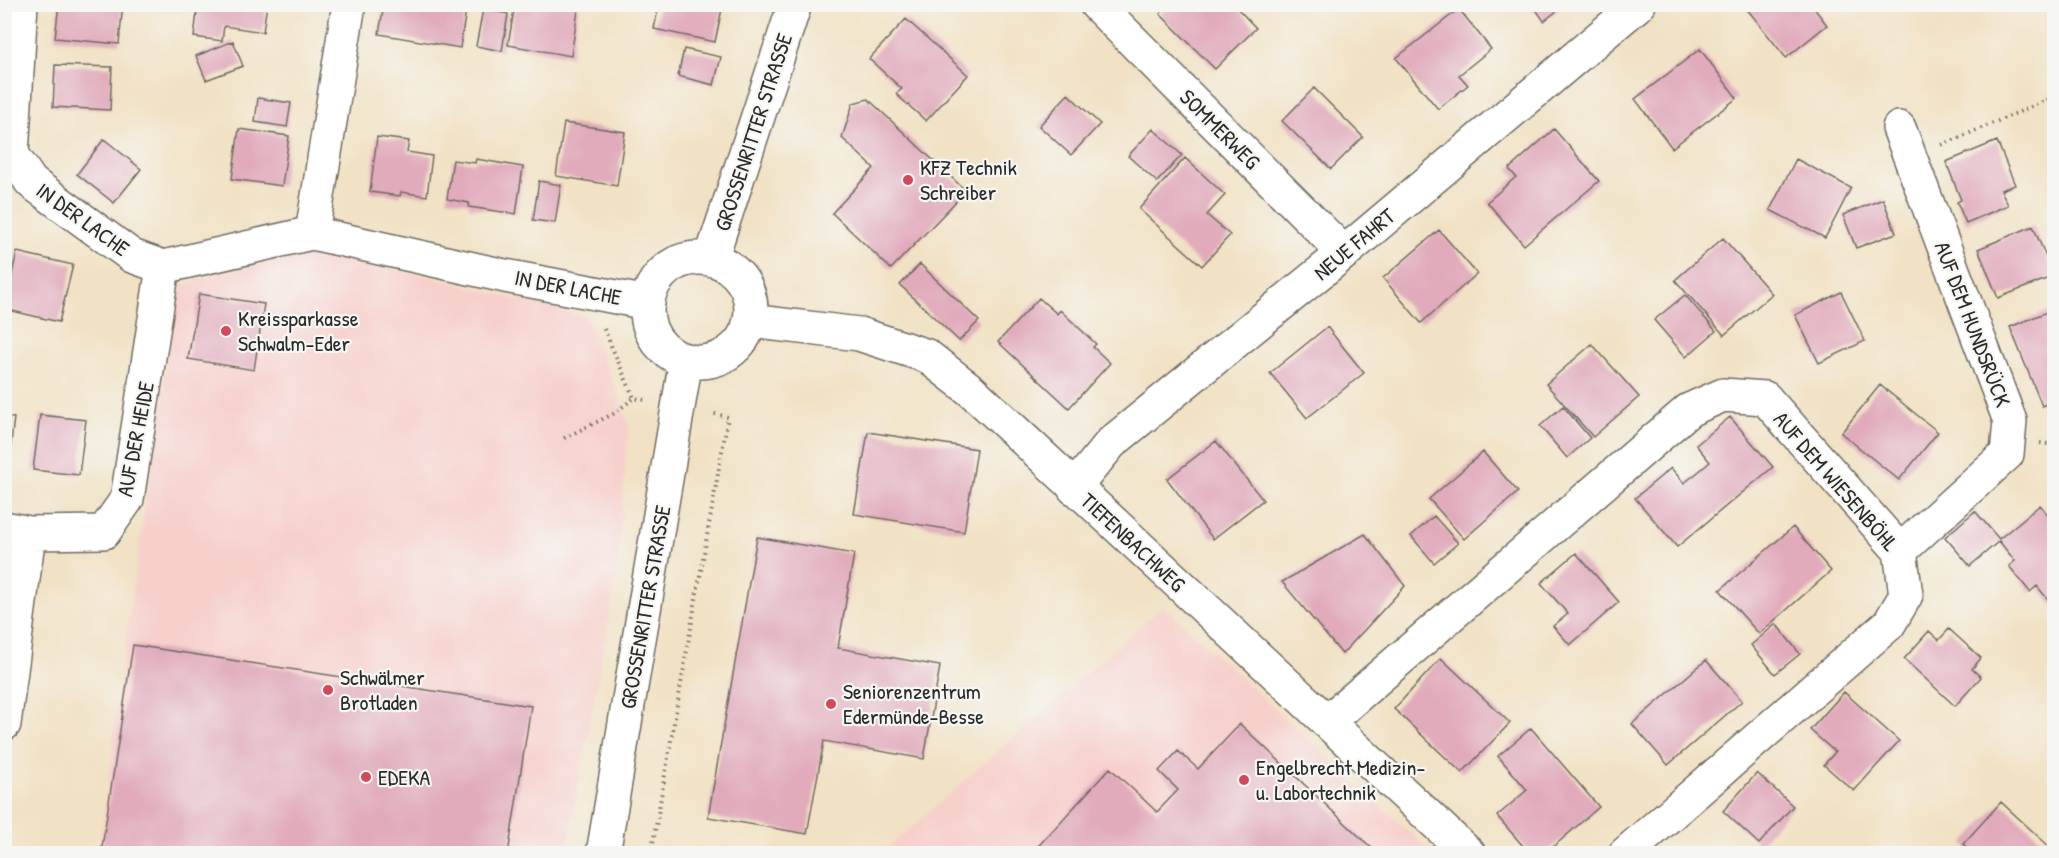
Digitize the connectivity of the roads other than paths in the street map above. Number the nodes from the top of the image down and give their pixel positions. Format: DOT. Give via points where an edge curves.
graph roads {
  1 [pos="21,4"];
  2 [pos="349,4"];
  3 [pos="795,4"];
  4 [pos="1096,4"];
  5 [pos="1639,4"];
  6 [pos="1899,128"];
  7 [pos="312,233"];
  8 [pos="1344,253"];
  9 [pos="711,259"];
  10 [pos="163,267"];
  11 [pos="648,303"];
  12 [pos="750,321"];
  13 [pos="686,360"];
  14 [pos="1074,488"];
  15 [pos="17,530"];
  16 [pos="1900,551"];
  17 [pos="1327,722"];
  18 [pos="4,724"];
  19 [pos="603,854"];
  20 [pos="1469,854"];
  21 [pos="1625,854"];
  1 -- 10 [label="street, IN DER LACHE" via="12,153 31,182 132,256"];
  2 -- 7 [label="street"];
  3 -- 9 [label="street, GROSSENRITTER STRASSE"];
  4 -- 8 [label="street, SOMMERWEG"];
  5 -- 8 [label="street, NEUE FAHRT"];
  6 -- 16 [label="street, AUF DEM HUNDSRÜCK" via="2010,422 2007,454"];
  7 -- 10 [label="street, IN DER LACHE"];
  7 -- 11 [label="street, IN DER LACHE"];
  8 -- 14 [label="street, NEUE FAHRT" via="1111,443"];
  9 -- 11 [label="street" via="688,260 671,267 655,283"];
  9 -- 12 [label="street" via="740,278 751,304"];
  10 -- 15 [label="street, AUF DER HEIDE" via="127,499 104,532"];
  11 -- 13 [label="street" via="647,315 656,338 674,356"];
  12 -- 13 [label="street" via="738,345 721,358"];
  12 -- 14 [label="street, TIEFENBACHWEG" via="859,334 927,356 972,391"];
  13 -- 19 [label="street, GROSSENRITTER STRASSE"];
  14 -- 17 [label="street, TIEFENBACHWEG"];
  15 -- 18 [label="street, AUF DER HEIDE"];
  16 -- 17 [label="street, AUF DEM WIESENBÖHL" via="1765,398 1723,394 1689,410"];
  16 -- 21 [label="street, AUF DEM WIESENBÖHL" via="1906,595 1889,624"];
  17 -- 20 [label="street, TIEFENBACHWEG"];
}
